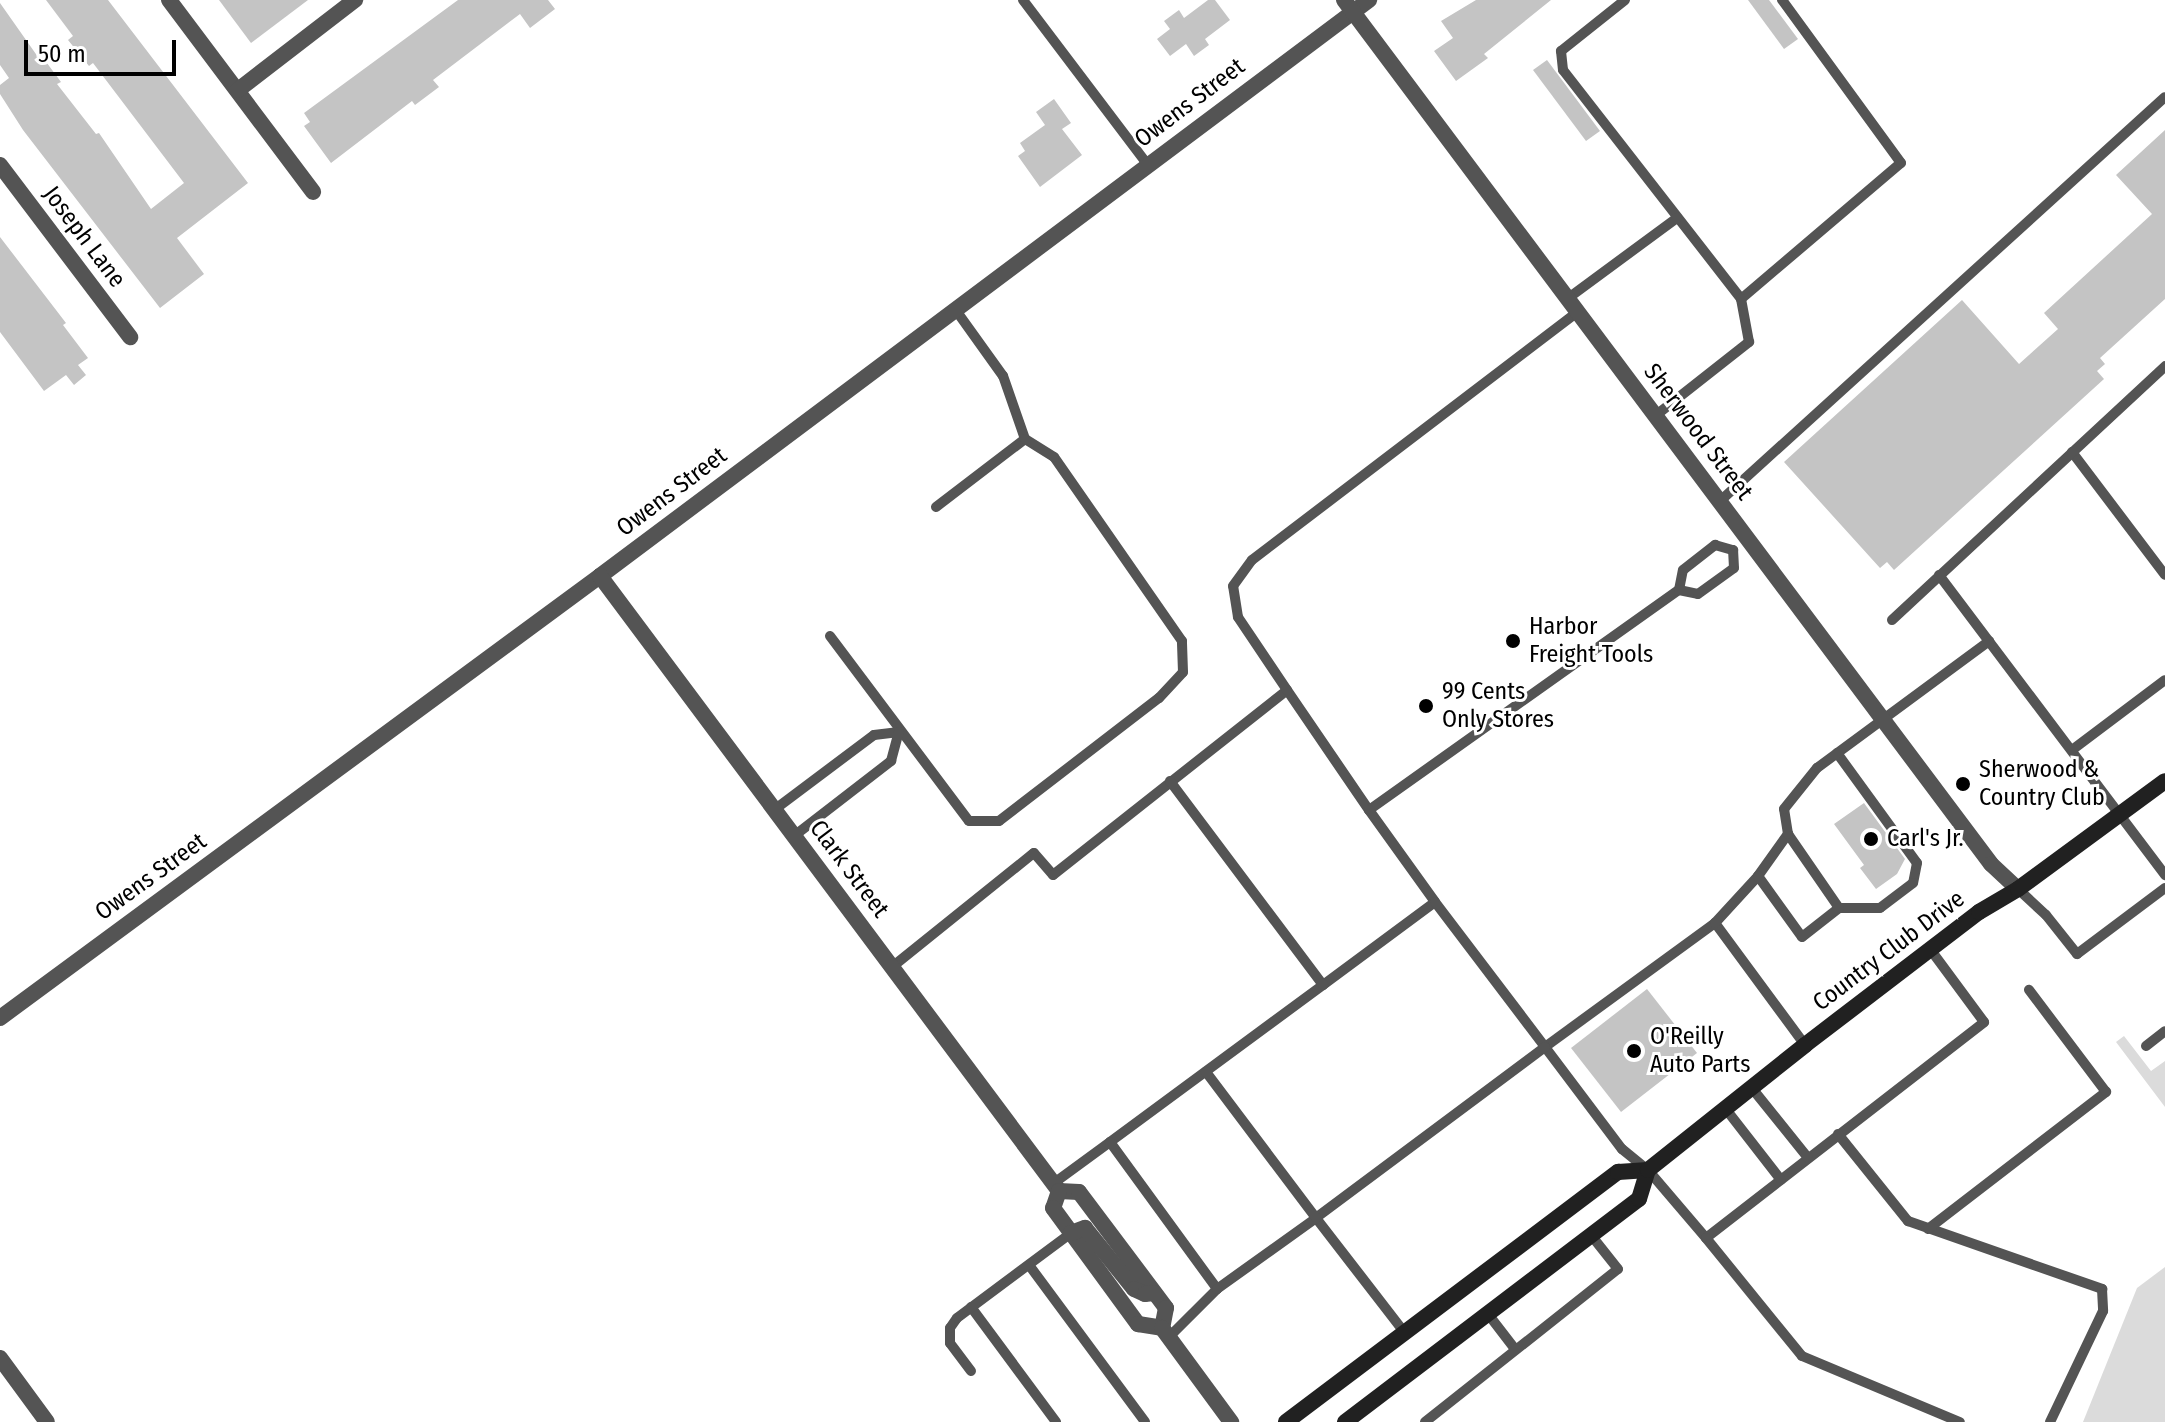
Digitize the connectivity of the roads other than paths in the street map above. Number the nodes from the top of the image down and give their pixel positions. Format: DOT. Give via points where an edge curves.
graph roads {
  1 [pos="169,0"];
  2 [pos="355,0"];
  3 [pos="1023,0"];
  4 [pos="1369,0"];
  5 [pos="1625,0"];
  6 [pos="1782,0"];
  7 [pos="1348,6"];
  8 [pos="238,90"];
  9 [pos="2165,97"];
  10 [pos="0,165"];
  11 [pos="1148,165"];
  12 [pos="313,192"];
  13 [pos="1677,218"];
  14 [pos="1741,299"];
  15 [pos="1572,305"];
  16 [pos="955,309"];
  17 [pos="130,337"];
  18 [pos="2165,366"];
  19 [pos="1655,416"];
  20 [pos="1025,439"];
  21 [pos="2072,452"];
  22 [pos="1719,502"];
  23 [pos="936,507"];
  24 [pos="1747,539"];
  25 [pos="1733,550"];
  26 [pos="1939,575"];
  27 [pos="2165,575"];
  28 [pos="600,576"];
  29 [pos="1679,590"];
  30 [pos="1892,620"];
  31 [pos="830,636"];
  32 [pos="1989,641"];
  33 [pos="2165,680"];
  34 [pos="1287,690"];
  35 [pos="1884,721"];
  36 [pos="899,732"];
  37 [pos="2072,750"];
  38 [pos="1837,753"];
  39 [pos="1170,781"];
  40 [pos="2165,781"];
  41 [pos="774,810"];
  42 [pos="1369,810"];
  43 [pos="2120,814"];
  44 [pos="1788,834"];
  45 [pos="794,836"];
  46 [pos="2165,875"];
  47 [pos="1758,876"];
  48 [pos="2165,888"];
  49 [pos="2018,889"];
  50 [pos="1435,902"];
  51 [pos="1839,908"];
  52 [pos="1715,923"];
  53 [pos="1930,949"];
  54 [pos="892,967"];
  55 [pos="1323,985"];
  56 [pos="2029,990"];
  57 [pos="0,1018"];
  58 [pos="2165,1031"];
  59 [pos="1805,1045"];
  60 [pos="2146,1046"];
  61 [pos="1545,1047"];
  62 [pos="1206,1072"];
  63 [pos="1751,1087"];
  64 [pos="1725,1108"];
  65 [pos="1838,1134"];
  66 [pos="1110,1142"];
  67 [pos="1808,1158"];
  68 [pos="1648,1170"];
  69 [pos="1781,1180"];
  70 [pos="1057,1187"];
  71 [pos="1316,1218"];
  72 [pos="1928,1229"];
  73 [pos="1071,1233"];
  74 [pos="1591,1235"];
  75 [pos="1706,1238"];
  76 [pos="1029,1265"];
  77 [pos="1217,1289"];
  78 [pos="1154,1293"];
  79 [pos="971,1307"];
  80 [pos="1488,1314"];
  81 [pos="1166,1333"];
  82 [pos="1405,1333"];
  83 [pos="1515,1349"];
  84 [pos="0,1358"];
  85 [pos="971,1371"];
  86 [pos="1144,1421"];
  87 [pos="47,1422"];
  88 [pos="1056,1422"];
  89 [pos="1231,1422"];
  90 [pos="1286,1422"];
  91 [pos="1345,1422"];
  92 [pos="1425,1422"];
  93 [pos="1960,1422"];
  94 [pos="2050,1422"];
  1 -- 8 [label="street"];
  2 -- 8 [label="street"];
  3 -- 11 [label="lane"];
  4 -- 7 [label="street, Owens Street"];
  5 -- 13 [label="lane" via="1561,51 1563,70"];
  6 -- 14 [label="lane" via="1901,163"];
  7 -- 11 [label="street, Owens Street"];
  7 -- 15 [label="street, Sherwood Street"];
  8 -- 12 [label="street"];
  9 -- 22 [label="lane"];
  10 -- 17 [label="street, Joseph Lane"];
  11 -- 16 [label="street, Owens Street"];
  13 -- 14 [label="lane"];
  13 -- 15 [label="lane"];
  14 -- 19 [label="lane" via="1749,342"];
  15 -- 19 [label="street, Sherwood Street"];
  15 -- 34 [label="lane" via="1252,560 1233,586 1238,617"];
  16 -- 20 [label="lane" via="1003,376"];
  16 -- 28 [label="street, Owens Street"];
  18 -- 21 [label="lane"];
  19 -- 22 [label="street, Sherwood Street"];
  20 -- 23 [label="lane"];
  20 -- 36 [label="lane" via="1054,457 1182,641 1183,672 1159,698 999,821 969,821"];
  21 -- 26 [label="lane"];
  21 -- 27 [label="lane"];
  22 -- 24 [label="street, Sherwood Street"];
  24 -- 25 [label="lane"];
  24 -- 35 [label="street, Sherwood Street"];
  25 -- 29 [label="lane" via="1715,545 1683,570"];
  25 -- 29 [label="lane" via="1734,568 1698,594"];
  26 -- 30 [label="lane"];
  26 -- 32 [label="lane"];
  28 -- 41 [label="street, Clark Street"];
  28 -- 57 [label="street, Owens Street"];
  29 -- 42 [label="lane"];
  31 -- 36 [label="lane"];
  32 -- 35 [label="lane"];
  32 -- 37 [label="lane"];
  33 -- 37 [label="lane"];
  34 -- 39 [label="lane"];
  34 -- 42 [label="lane"];
  35 -- 38 [label="lane"];
  35 -- 49 [label="street, Sherwood Street" via="1991,864"];
  36 -- 41 [label="lane" via="874,735"];
  36 -- 45 [label="lane" via="891,761"];
  37 -- 43 [label="lane"];
  38 -- 44 [label="lane" via="1817,768 1784,809"];
  38 -- 51 [label="lane" via="1917,863 1913,883 1880,908"];
  39 -- 54 [label="lane" via="1053,875 1034,853"];
  39 -- 55 [label="lane"];
  40 -- 43 [label="main road, Country Club Drive"];
  41 -- 45 [label="street, Clark Street"];
  42 -- 50 [label="lane"];
  43 -- 46 [label="lane"];
  43 -- 49 [label="main road, Country Club Drive"];
  44 -- 47 [label="lane"];
  44 -- 51 [label="lane"];
  45 -- 54 [label="street, Clark Street"];
  47 -- 51 [label="lane" via="1802,937"];
  47 -- 52 [label="lane"];
  48 -- 49 [label="lane" via="2077,954"];
  49 -- 53 [label="main road, Country Club Drive"];
  50 -- 55 [label="lane"];
  50 -- 61 [label="lane"];
  52 -- 59 [label="lane"];
  52 -- 61 [label="lane"];
  53 -- 59 [label="main road, Country Club Drive"];
  53 -- 65 [label="lane" via="1984,1022"];
  54 -- 70 [label="street, Clark Street"];
  55 -- 62 [label="lane"];
  56 -- 72 [label="lane" via="2106,1092"];
  58 -- 60 [label="lane"];
  59 -- 63 [label="main road, Country Club Drive"];
  61 -- 68 [label="lane" via="1622,1149"];
  61 -- 71 [label="lane"];
  62 -- 66 [label="lane"];
  62 -- 71 [label="lane"];
  63 -- 64 [label="main road, Country Club Drive"];
  63 -- 67 [label="lane"];
  64 -- 68 [label="main road, Country Club Drive"];
  64 -- 69 [label="lane"];
  65 -- 67 [label="lane"];
  65 -- 72 [label="lane" via="1908,1221"];
  66 -- 70 [label="lane"];
  66 -- 77 [label="lane"];
  67 -- 69 [label="lane"];
  68 -- 74 [label="main road, Country Club Drive" via="1639,1199"];
  68 -- 75 [label="lane"];
  68 -- 82 [label="main road, Country Club Drive" via="1618,1172"];
  69 -- 75 [label="lane"];
  70 -- 73 [label="street, Clark Street" via="1053,1208"];
  70 -- 78 [label="street, Clark Street" via="1079,1192"];
  71 -- 77 [label="lane"];
  71 -- 82 [label="lane"];
  72 -- 94 [label="lane" via="2102,1289 2103,1311"];
  73 -- 76 [label="lane"];
  73 -- 78 [label="street" via="1085,1228 1134,1289"];
  73 -- 81 [label="street, Clark Street" via="1138,1324"];
  74 -- 80 [label="main road, Country Club Drive"];
  74 -- 83 [label="lane" via="1618,1269"];
  75 -- 93 [label="lane" via="1802,1356"];
  76 -- 79 [label="lane"];
  76 -- 86 [label="lane"];
  77 -- 81 [label="lane"];
  78 -- 81 [label="street, Clark Street" via="1166,1308"];
  79 -- 85 [label="lane" via="950,1328 950,1343"];
  79 -- 88 [label="lane"];
  80 -- 83 [label="lane"];
  80 -- 91 [label="main road, Country Club Drive"];
  81 -- 89 [label="street, Clark Street"];
  82 -- 90 [label="main road, Country Club Drive"];
  83 -- 92 [label="lane"];
  84 -- 87 [label="street"];
}
